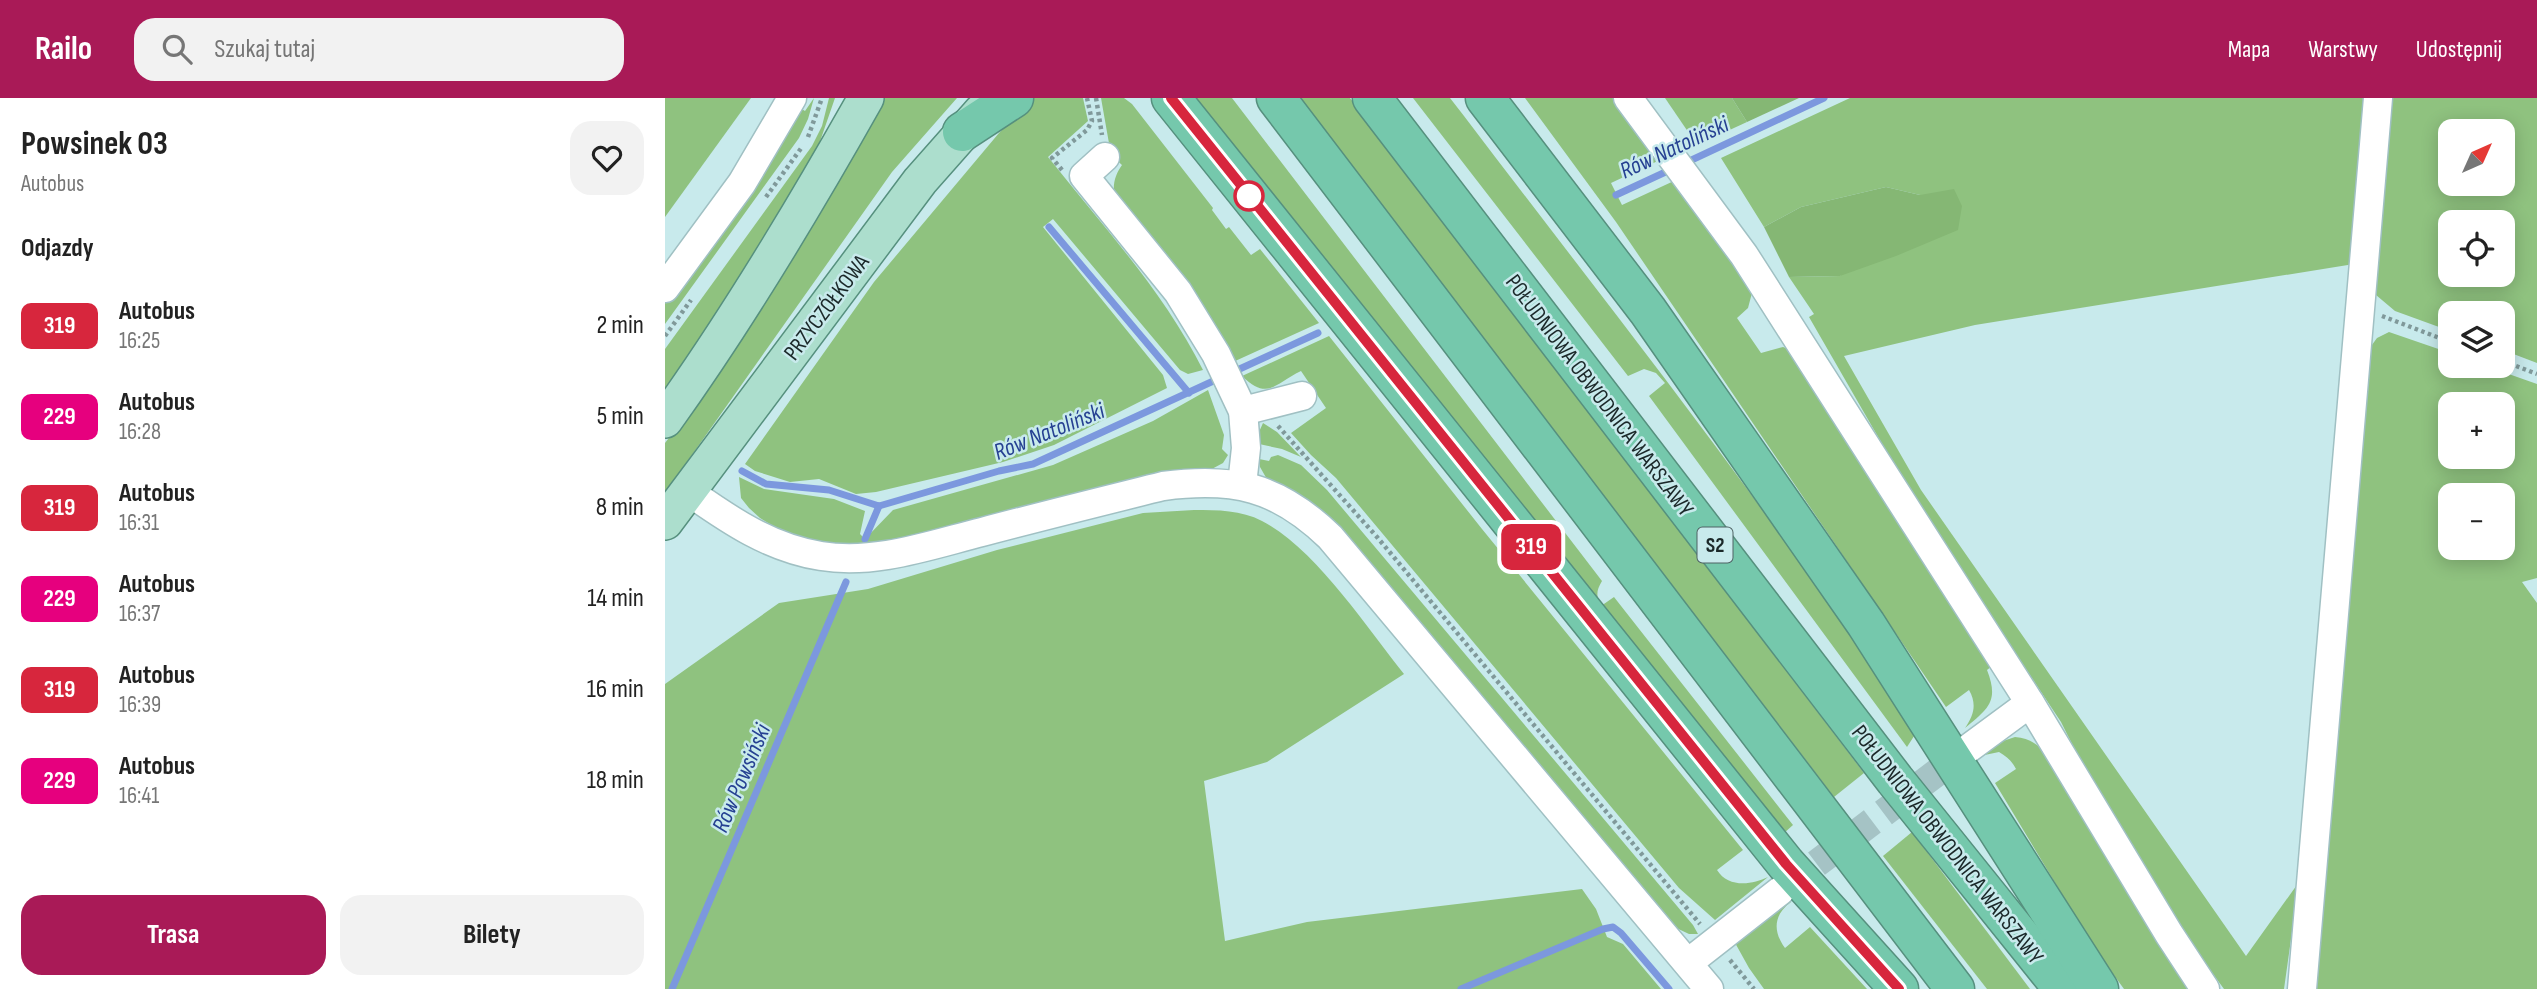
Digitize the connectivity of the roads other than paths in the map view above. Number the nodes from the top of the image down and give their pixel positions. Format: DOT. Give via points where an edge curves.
graph roads {
  1 [pos="792,98"];
  2 [pos="866,98"];
  3 [pos="994,98"];
  4 [pos="1014,98"];
  5 [pos="1171,98"];
  6 [pos="1276,98"];
  7 [pos="1372,98"];
  8 [pos="1485,98"];
  9 [pos="1628,98"];
  10 [pos="2378,98"];
  11 [pos="962,132"];
  12 [pos="1105,157"];
  13 [pos="665,288"];
  14 [pos="1302,396"];
  15 [pos="1246,404"];
  16 [pos="665,420"];
  17 [pos="1242,485"];
  18 [pos="688,491"];
  19 [pos="665,522"];
  20 [pos="2030,703"];
  21 [pos="1969,748"];
  22 [pos="1780,891"];
  23 [pos="1688,963"];
  24 [pos="1709,989"];
  25 [pos="1899,989"];
  26 [pos="1955,989"];
  27 [pos="2063,989"];
  28 [pos="2099,989"];
  29 [pos="2205,989"];
  30 [pos="2302,989"];
  1 -- 13 [label="street" via="752,167"];
  2 -- 16 [label="main road" via="748,298"];
  3 -- 11 [label="main road, PRZYCZÓŁKOWA"];
  4 -- 11 [label="highway"];
  5 -- 25 [label="highway" via="1786,864"];
  6 -- 26 [label="highway"];
  7 -- 27 [label="highway, POŁUDNIOWA OBWODNICA WARSZAWY / S2" via="1895,780"];
  8 -- 28 [label="highway" via="1648,311 1866,624"];
  9 -- 20 [label="street" via="1744,255"];
  10 -- 30 [label="street"];
  11 -- 18 [label="main road, PRZYCZÓŁKOWA" via="920,181"];
  12 -- 15 [label="street" via="1083,176 1178,292"];
  14 -- 15 [label="street"];
  15 -- 17 [label="street"];
  17 -- 18 [label="street" via="1198,481 1163,486 895,553 848,559 800,552 766,540 737,526"];
  17 -- 23 [label="street" via="1286,502 1330,537"];
  18 -- 19 [label="main road, PRZYCZÓŁKOWA"];
  20 -- 21 [label="street"];
  20 -- 29 [label="street"];
  22 -- 23 [label="street"];
  23 -- 24 [label="street"];
}
